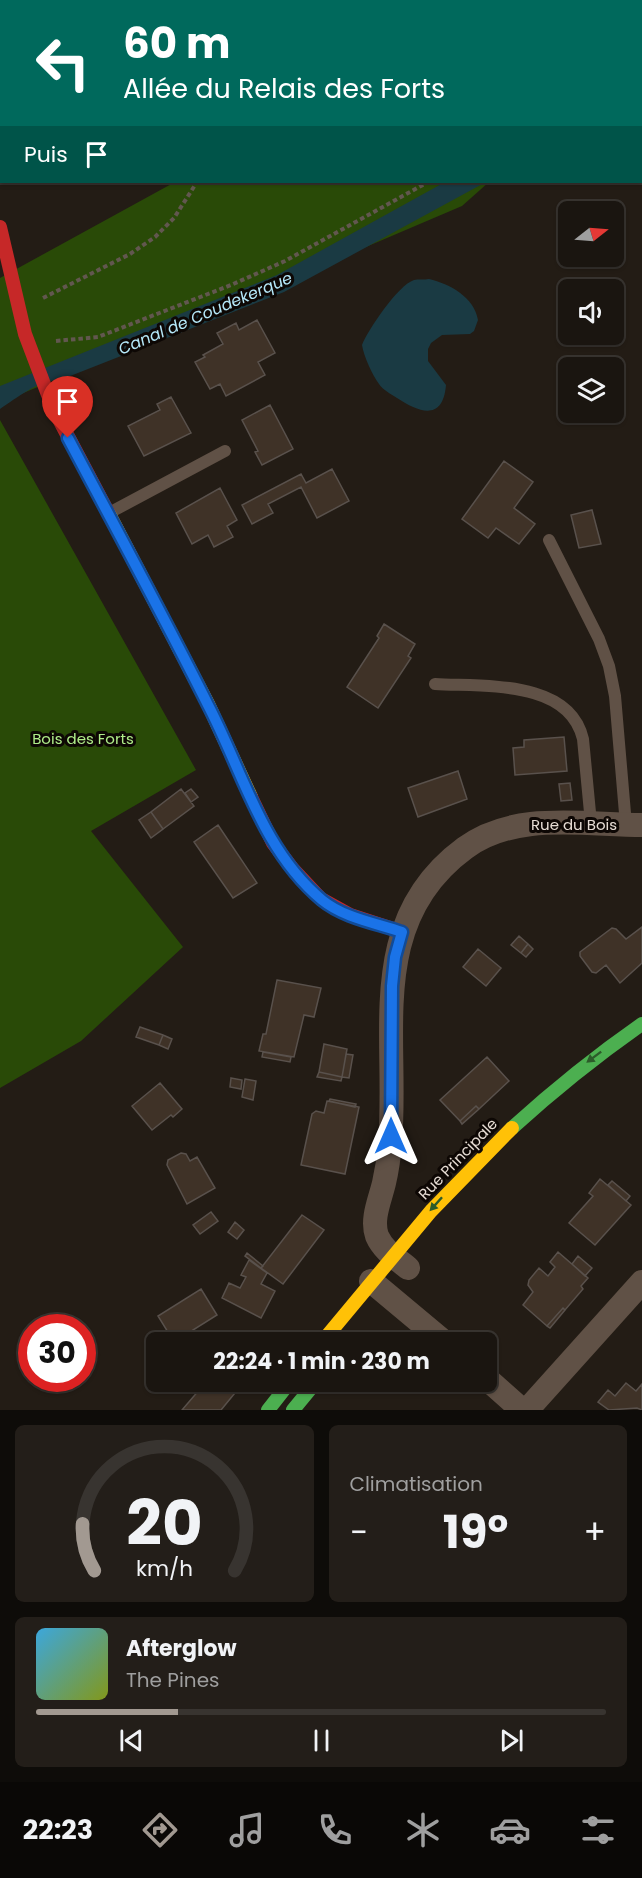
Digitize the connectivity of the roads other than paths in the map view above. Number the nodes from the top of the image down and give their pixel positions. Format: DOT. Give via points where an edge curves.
graph roads {
  1 [pos="0,227"];
  2 [pos="225,451"];
  3 [pos="108,513"];
  4 [pos="549,540"];
  5 [pos="435,684"];
  6 [pos="591,823"];
  7 [pos="634,825"];
  8 [pos="402,932"];
  9 [pos="642,1024"];
  10 [pos="642,1033"];
  11 [pos="581,1087"];
  12 [pos="394,1277"];
  13 [pos="642,1282"];
  14 [pos="333,1332"];
  15 [pos="436,1332"];
  16 [pos="497,1388"];
  17 [pos="282,1392"];
  18 [pos="308,1392"];
  19 [pos="268,1410"];
  20 [pos="293,1410"];
  21 [pos="522,1410"];
  22 [pos="527,1410"];
  1 -- 3 [label="street" via="34,359 48,396"];
  2 -- 3 [label="lane"];
  3 -- 8 [label="street" via="213,713 281,856 330,905"];
  4 -- 7 [label="lane" via="609,666"];
  5 -- 6 [label="lane" via="515,689 549,699 567,710 575,718 583,739"];
  6 -- 7 [label="street, Rue du Bois"];
  6 -- 8 [label="street, Rue du Bois" via="523,825 478,840 458,853 431,881"];
  8 -- 12 [label="street, Rue du Bois" via="392,986 390,1144 375,1228"];
  9 -- 12 [label="street, Rue Principale, one-way" via="588,1061 461,1177"];
  10 -- 11 [label="street"];
  12 -- 14 [label="street, Rue Principale"];
  12 -- 15 [label="street, Rue du Bois"];
  13 -- 22 [label="street"];
  16 -- 21 [label="street"];
  17 -- 19 [label="street"];
  18 -- 20 [label="street"];
}
